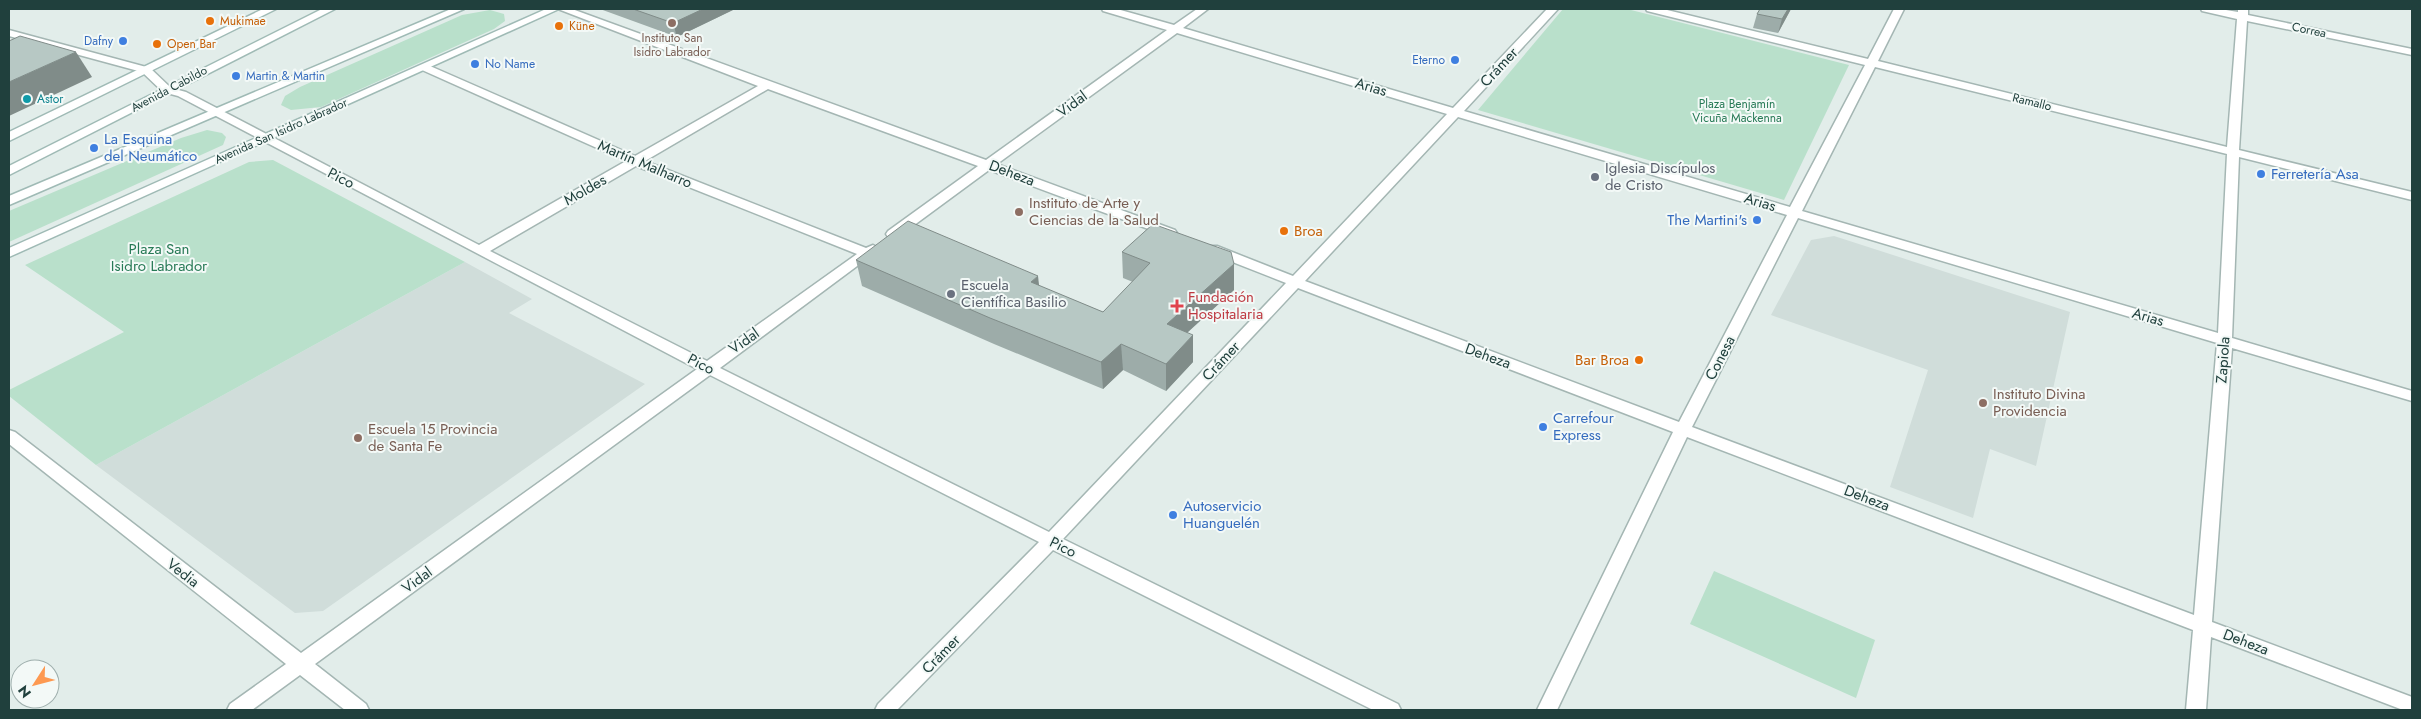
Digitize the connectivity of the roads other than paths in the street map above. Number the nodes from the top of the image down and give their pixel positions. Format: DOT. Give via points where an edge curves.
graph roads {
  1 [pos="271,9"];
  2 [pos="330,9"];
  3 [pos="459,9"];
  4 [pos="554,9"];
  5 [pos="563,9"];
  6 [pos="1107,9"];
  7 [pos="1204,9"];
  8 [pos="1553,9"];
  9 [pos="1651,9"];
  10 [pos="1899,9"];
  11 [pos="2206,9"];
  12 [pos="2243,13"];
  13 [pos="1174,29"];
  14 [pos="9,33"];
  15 [pos="2412,52"];
  16 [pos="1872,63"];
  17 [pos="426,68"];
  18 [pos="146,70"];
  19 [pos="767,85"];
  20 [pos="168,90"];
  21 [pos="1456,112"];
  22 [pos="218,114"];
  23 [pos="9,137"];
  24 [pos="264,138"];
  25 [pos="2234,152"];
  26 [pos="635,161"];
  27 [pos="988,164"];
  28 [pos="9,171"];
  29 [pos="9,187"];
  30 [pos="43,188"];
  31 [pos="2412,196"];
  32 [pos="9,201"];
  33 [pos="1795,213"];
  34 [pos="481,250"];
  35 [pos="9,253"];
  36 [pos="867,253"];
  37 [pos="1296,281"];
  38 [pos="2225,339"];
  39 [pos="707,368"];
  40 [pos="2412,396"];
  41 [pos="1683,429"];
  42 [pos="9,436"];
  43 [pos="1051,541"];
  44 [pos="2201,625"];
  45 [pos="299,665"];
  46 [pos="2412,705"];
  47 [pos="238,710"];
  48 [pos="359,710"];
  49 [pos="885,710"];
  50 [pos="1391,710"];
  51 [pos="1547,710"];
  52 [pos="2196,710"];
  1 -- 18 [label="street, Avenida Cabildo"];
  2 -- 20 [label="street, Avenida Cabildo"];
  3 -- 22 [label="street"];
  4 -- 17 [label="street, Avenida San Isidro Labrador"];
  5 -- 19 [label="street, Deheza"];
  6 -- 13 [label="street, Arias"];
  7 -- 13 [label="street, Vidal"];
  8 -- 21 [label="street, Crámer"];
  9 -- 16 [label="street, Ramallo"];
  10 -- 16 [label="street, Conesa"];
  11 -- 12 [label="street, Correa"];
  12 -- 15 [label="street, Correa"];
  12 -- 25 [label="street, Zapiola"];
  13 -- 21 [label="street, Arias"];
  13 -- 27 [label="street, Vidal"];
  14 -- 18 [label="street, Pico"];
  16 -- 25 [label="street, Ramallo"];
  16 -- 33 [label="street, Conesa"];
  17 -- 24 [label="street, Avenida San Isidro Labrador"];
  17 -- 26 [label="street, Martín Malharro"];
  18 -- 20 [label="street, Pico"];
  18 -- 23 [label="street, Avenida Cabildo"];
  19 -- 26 [label="street, Moldes"];
  19 -- 27 [label="street, Deheza"];
  20 -- 22 [label="street, Pico"];
  20 -- 28 [label="street, Avenida Cabildo"];
  21 -- 33 [label="street, Arias"];
  21 -- 37 [label="street, Crámer"];
  22 -- 24 [label="street, Pico"];
  22 -- 30 [label="street"];
  24 -- 34 [label="street, Pico"];
  24 -- 35 [label="street, Avenida San Isidro Labrador"];
  25 -- 31 [label="street, Ramallo"];
  25 -- 38 [label="street, Zapiola"];
  26 -- 34 [label="street, Moldes"];
  26 -- 36 [label="street, Martín Malharro"];
  27 -- 36 [label="street, Vidal"];
  27 -- 37 [label="street, Deheza"];
  29 -- 30 [label="street" via="24,190"];
  30 -- 32 [label="street"];
  33 -- 38 [label="street, Arias"];
  33 -- 41 [label="street, Conesa"];
  34 -- 39 [label="street, Pico"];
  36 -- 39 [label="street, Vidal"];
  37 -- 41 [label="street, Deheza"];
  37 -- 43 [label="street, Crámer"];
  38 -- 40 [label="street, Arias"];
  38 -- 44 [label="street, Zapiola"];
  39 -- 43 [label="street, Pico"];
  39 -- 45 [label="street, Vidal"];
  41 -- 44 [label="street, Deheza"];
  41 -- 51 [label="street, Conesa"];
  42 -- 45 [label="street, Vedia"];
  43 -- 49 [label="street, Crámer"];
  43 -- 50 [label="street, Pico"];
  44 -- 46 [label="street, Deheza"];
  44 -- 52 [label="street, Zapiola"];
  45 -- 47 [label="street, Vidal"];
  45 -- 48 [label="street, Vedia"];
}
